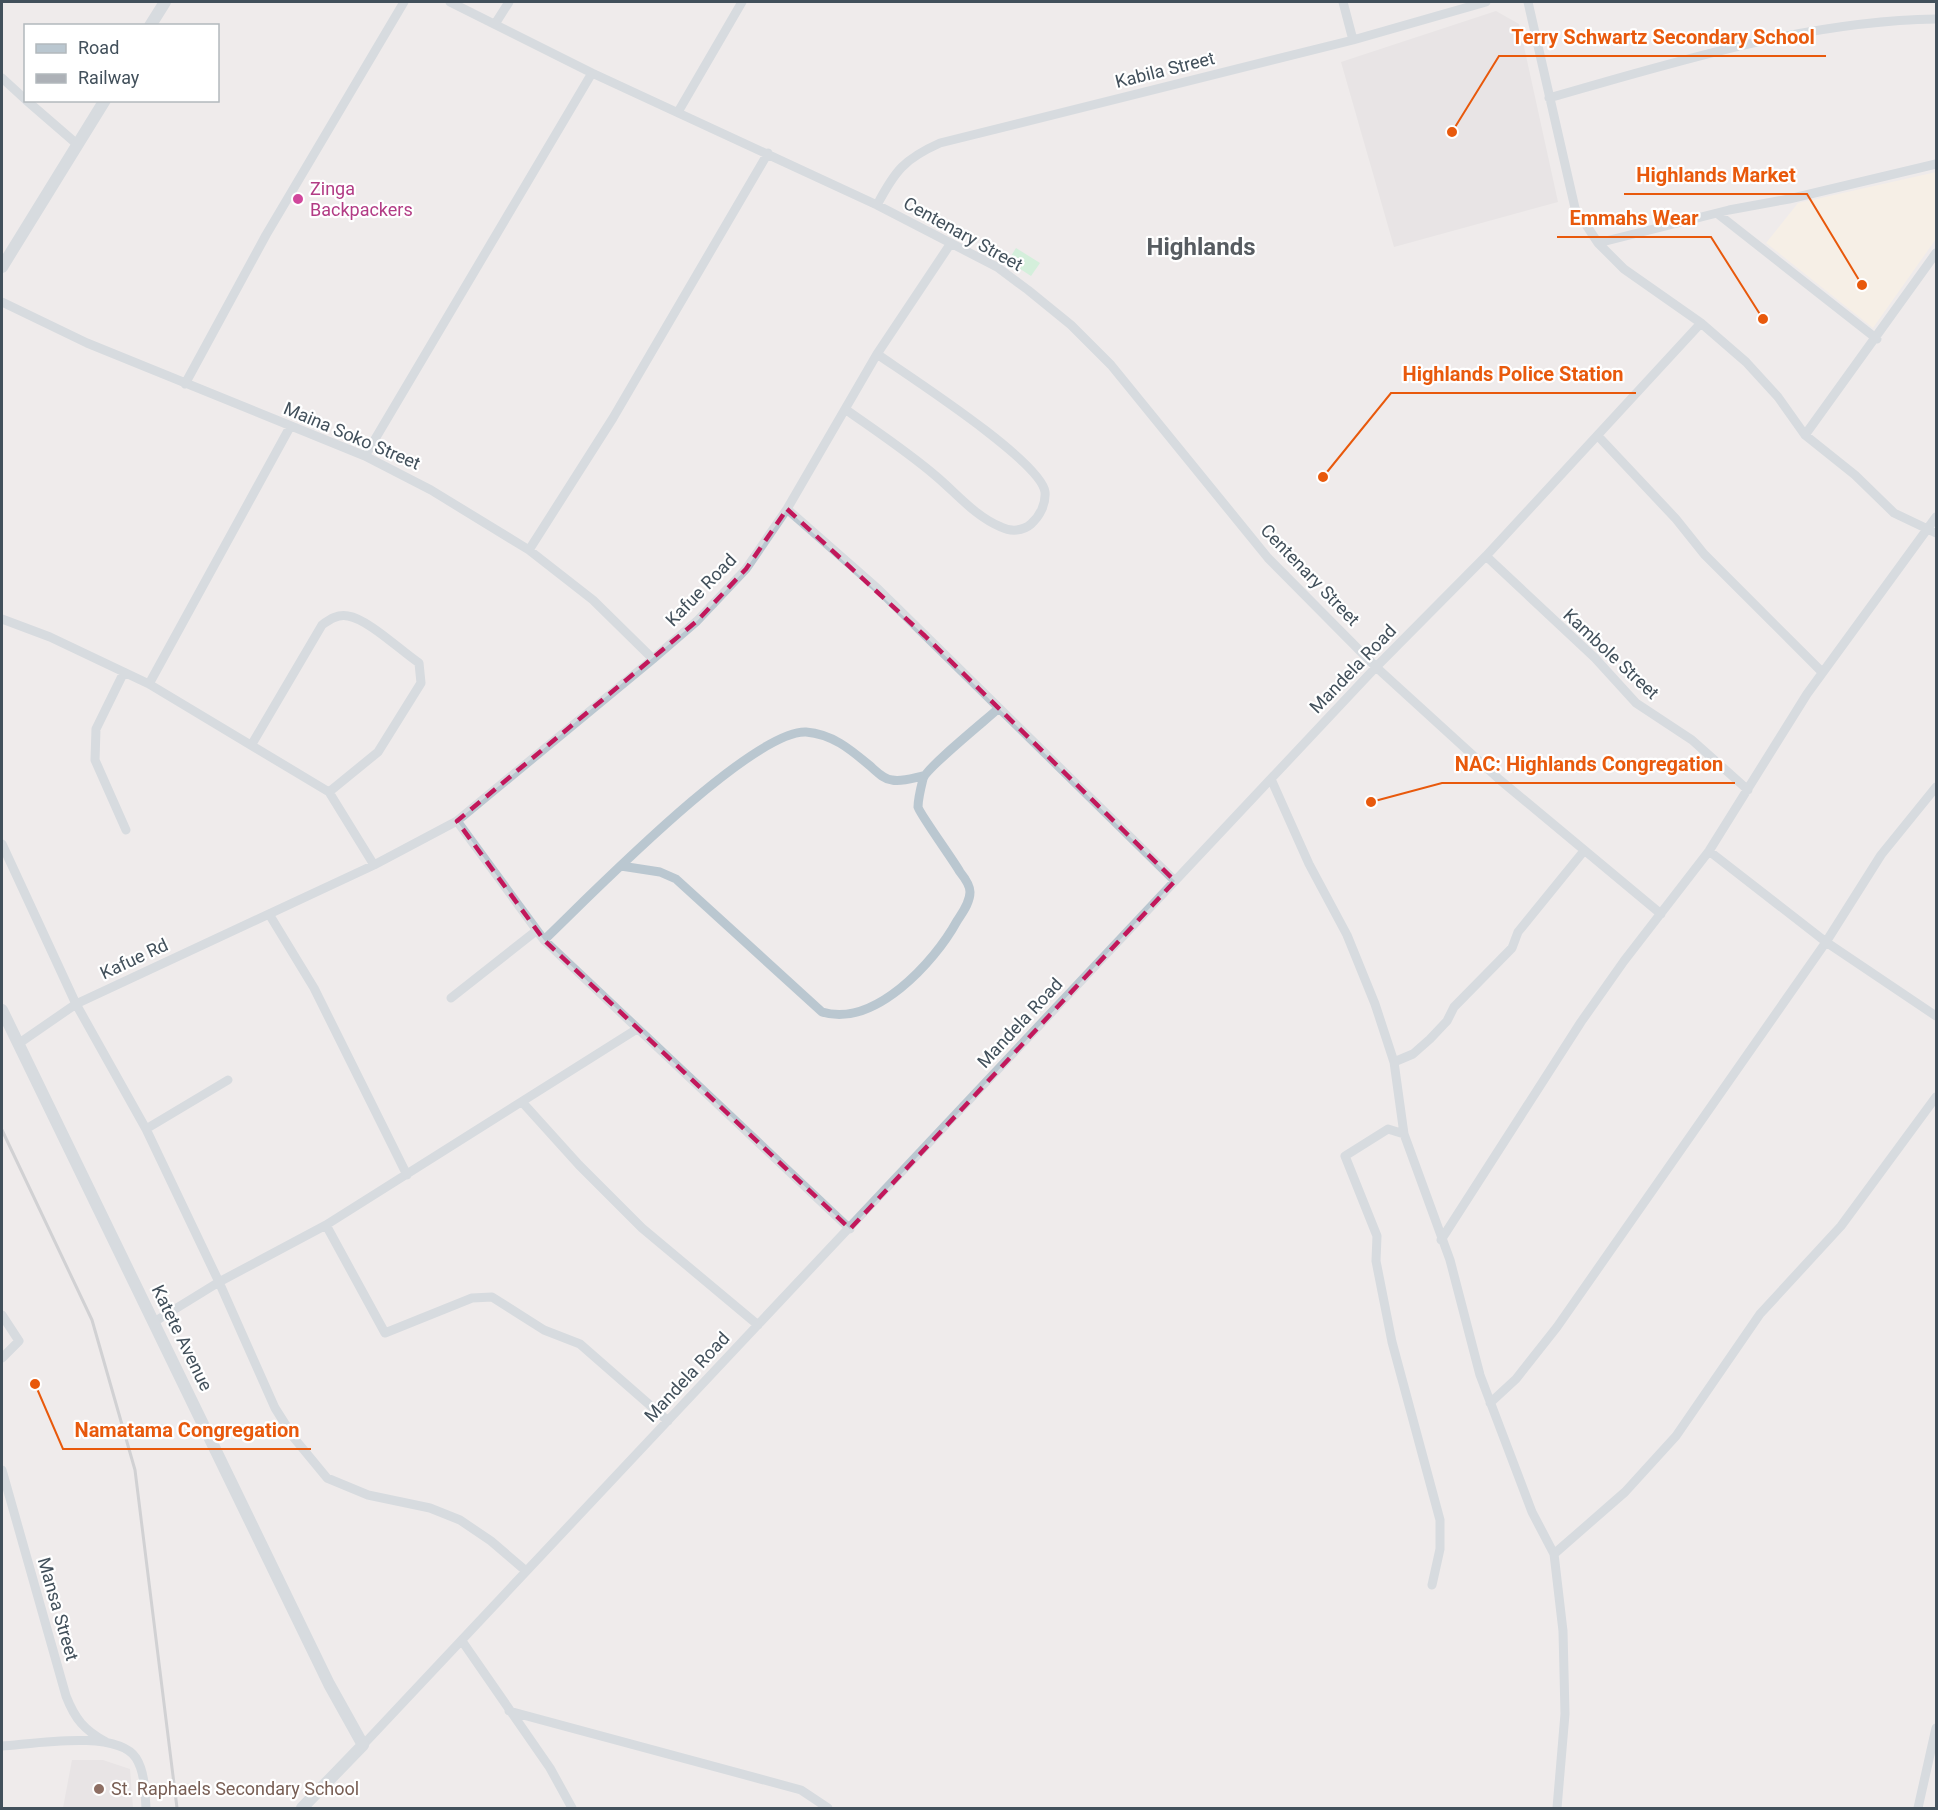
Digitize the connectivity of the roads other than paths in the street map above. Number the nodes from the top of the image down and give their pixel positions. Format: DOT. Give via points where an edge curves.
graph roads {
  1 [pos="165,2"];
  2 [pos="404,2"];
  3 [pos="450,2"];
  4 [pos="509,2"];
  5 [pos="742,2"];
  6 [pos="1343,2"];
  7 [pos="1486,2"];
  8 [pos="1527,2"];
  9 [pos="1936,20"];
  10 [pos="151,24"];
  11 [pos="495,24"];
  12 [pos="1353,40"];
  13 [pos="592,73"];
  14 [pos="2,78"];
  15 [pos="24,98"];
  16 [pos="1549,98"];
  17 [pos="28,102"];
  18 [pos="104,102"];
  19 [pos="678,112"];
  20 [pos="78,145"];
  21 [pos="768,153"];
  22 [pos="1936,164"];
  23 [pos="877,205"];
  24 [pos="1718,214"];
  25 [pos="951,243"];
  26 [pos="1598,243"];
  27 [pos="1936,253"];
  28 [pos="2,267"];
  29 [pos="2,302"];
  30 [pos="1701,323"];
  31 [pos="1876,339"];
  32 [pos="877,354"];
  33 [pos="185,384"];
  34 [pos="844,409"];
  35 [pos="290,427"];
  36 [pos="1805,435"];
  37 [pos="1598,436"];
  38 [pos="365,456"];
  39 [pos="787,509"];
  40 [pos="1936,518"];
  41 [pos="1933,530"];
  42 [pos="529,550"];
  43 [pos="1486,556"];
  44 [pos="2,619"];
  45 [pos="653,659"];
  46 [pos="1376,667"];
  47 [pos="124,672"];
  48 [pos="1822,672"];
  49 [pos="149,684"];
  50 [pos="999,708"];
  51 [pos="252,744"];
  52 [pos="923,776"];
  53 [pos="1271,779"];
  54 [pos="1936,787"];
  55 [pos="1748,790"];
  56 [pos="329,792"];
  57 [pos="457,821"];
  58 [pos="126,830"];
  59 [pos="2,844"];
  60 [pos="1583,852"];
  61 [pos="1709,852"];
  62 [pos="374,865"];
  63 [pos="621,866"];
  64 [pos="1174,881"];
  65 [pos="269,914"];
  66 [pos="1661,914"];
  67 [pos="536,931"];
  68 [pos="544,940"];
  69 [pos="1826,942"];
  70 [pos="451,998"];
  71 [pos="76,1004"];
  72 [pos="2,1010"];
  73 [pos="1936,1016"];
  74 [pos="637,1029"];
  75 [pos="18,1044"];
  76 [pos="1394,1062"];
  77 [pos="228,1080"];
  78 [pos="1936,1097"];
  79 [pos="523,1103"];
  80 [pos="146,1129"];
  81 [pos="1404,1134"];
  82 [pos="407,1175"];
  83 [pos="326,1225"];
  84 [pos="850,1229"];
  85 [pos="1441,1240"];
  86 [pos="219,1282"];
  87 [pos="2,1315"];
  88 [pos="154,1323"];
  89 [pos="758,1325"];
  90 [pos="2,1358"];
  91 [pos="1490,1403"];
  92 [pos="668,1421"];
  93 [pos="2,1470"];
  94 [pos="1554,1554"];
  95 [pos="526,1571"];
  96 [pos="1432,1585"];
  97 [pos="462,1641"];
  98 [pos="509,1711"];
  99 [pos="1936,1728"];
  100 [pos="106,1742"];
  101 [pos="363,1745"];
  102 [pos="2,1746"];
  103 [pos="1558,1806"];
  104 [pos="146,1809"];
  105 [pos="302,1809"];
  106 [pos="572,1809"];
  107 [pos="828,1809"];
  108 [pos="1569,1809"];
  109 [pos="1918,1809"];
  1 -- 10 [label="street"];
  2 -- 33 [label="street" via="266,235"];
  3 -- 11 [label="street, Centenary Street"];
  4 -- 11 [label="street"];
  5 -- 19 [label="street"];
  6 -- 12 [label="street"];
  7 -- 12 [label="street, Kabila Street"];
  8 -- 16 [label="street"];
  9 -- 16 [label="street" via="1870,22 1803,33"];
  11 -- 13 [label="street, Centenary Street"];
  12 -- 23 [label="street, Kabila Street" via="940,143 900,166"];
  13 -- 19 [label="street, Centenary Street"];
  13 -- 38 [label="street"];
  14 -- 15 [label="street"];
  16 -- 26 [label="street" via="1575,208"];
  17 -- 20 [label="street"];
  18 -- 20 [label="street"];
  19 -- 21 [label="street, Centenary Street"];
  20 -- 28 [label="street"];
  21 -- 23 [label="street, Centenary Street"];
  21 -- 42 [label="street" via="613,418"];
  22 -- 24 [label="street"];
  23 -- 25 [label="street, Centenary Street"];
  24 -- 26 [label="street"];
  24 -- 31 [label="street"];
  25 -- 32 [label="street, Kafue Road"];
  25 -- 46 [label="street, Centenary Street" via="997,267 1071,325 1111,365 1268,558"];
  26 -- 30 [label="street" via="1624,269"];
  27 -- 31 [label="street"];
  29 -- 33 [label="street, Maina Soko Street"];
  30 -- 36 [label="street" via="1746,362"];
  30 -- 37 [label="street, Mandela Road"];
  31 -- 36 [label="street"];
  32 -- 34 [label="street, Kafue Road"];
  32 -- 34 [label="street" via="1031,467 1045,490 1043,509 1030,525 1017,531 1002,528"];
  33 -- 35 [label="street, Maina Soko Street"];
  34 -- 39 [label="street, Kafue Road"];
  35 -- 38 [label="street, Maina Soko Street"];
  35 -- 49 [label="street"];
  36 -- 41 [label="street" via="1894,513"];
  37 -- 43 [label="street, Mandela Road"];
  37 -- 48 [label="street" via="1676,519 1704,555"];
  38 -- 42 [label="street, Maina Soko Street" via="441,495"];
  39 -- 45 [label="street, Kafue Road" via="731,586"];
  39 -- 50 [label="street" via="847,560"];
  40 -- 41 [label="street"];
  41 -- 48 [label="street"];
  42 -- 45 [label="street, Maina Soko Street" via="593,600"];
  43 -- 46 [label="street, Mandela Road"];
  43 -- 55 [label="street, Kambole Street" via="1595,658 1636,703 1692,740"];
  44 -- 47 [label="street"];
  45 -- 57 [label="street, Kafue Road"];
  46 -- 53 [label="street, Mandela Road"];
  46 -- 60 [label="street, Centenary Street"];
  47 -- 49 [label="street"];
  47 -- 58 [label="street" via="96,729 95,760"];
  48 -- 55 [label="street"];
  49 -- 51 [label="street"];
  50 -- 52 [label="street"];
  50 -- 64 [label="street"];
  51 -- 56 [label="street"];
  51 -- 56 [label="street" via="322,625 336,616 363,622 419,663 421,683 378,752"];
  52 -- 63 [label="street" via="891,780 849,748 823,734 802,732 766,747 724,775"];
  52 -- 63 [label="street" via="918,806 921,815 963,875 970,891 967,904 930,962 903,988 849,1014 822,1012 676,879 651,870"];
  53 -- 64 [label="street, Mandela Road"];
  53 -- 76 [label="street" via="1309,864 1347,935"];
  54 -- 69 [label="street" via="1881,855"];
  55 -- 61 [label="street"];
  56 -- 62 [label="street"];
  57 -- 62 [label="street, Kafue Road"];
  57 -- 67 [label="street"];
  59 -- 71 [label="street"];
  60 -- 66 [label="street, Centenary Street"];
  60 -- 76 [label="street" via="1518,932 1512,948 1454,1007 1447,1021 1413,1054"];
  61 -- 66 [label="street"];
  61 -- 69 [label="street"];
  62 -- 65 [label="street, Kafue Rd"];
  63 -- 68 [label="street"];
  64 -- 84 [label="street, Mandela Road"];
  65 -- 71 [label="street, Kafue Rd"];
  65 -- 82 [label="street" via="314,988"];
  66 -- 85 [label="street" via="1581,1022"];
  67 -- 68 [label="street"];
  67 -- 70 [label="street"];
  68 -- 74 [label="street"];
  69 -- 73 [label="street"];
  69 -- 91 [label="street" via="1557,1327 1516,1379"];
  71 -- 75 [label="street, Kafue Rd"];
  71 -- 80 [label="street"];
  72 -- 75 [label="street, Katete Avenue"];
  74 -- 79 [label="street"];
  74 -- 84 [label="street"];
  75 -- 88 [label="street, Katete Avenue"];
  76 -- 81 [label="street"];
  77 -- 80 [label="street"];
  78 -- 94 [label="street" via="1841,1226 1760,1314 1676,1436 1625,1491"];
  79 -- 82 [label="street"];
  79 -- 89 [label="street" via="642,1228"];
  80 -- 86 [label="street"];
  81 -- 85 [label="street"];
  81 -- 96 [label="street" via="1388,1129 1345,1156 1377,1236 1376,1261 1392,1342 1440,1520 1440,1549"];
  82 -- 83 [label="street"];
  83 -- 86 [label="street"];
  83 -- 92 [label="street" via="385,1334 472,1298 492,1297 544,1330 580,1344"];
  84 -- 89 [label="street, Mandela Road"];
  85 -- 91 [label="street"];
  86 -- 88 [label="street"];
  86 -- 95 [label="street" via="275,1408 327,1478 368,1495 430,1508 460,1520"];
  87 -- 90 [label="street" via="19,1341"];
  88 -- 101 [label="street, Katete Avenue" via="329,1684"];
  89 -- 92 [label="street, Mandela Road"];
  91 -- 94 [label="street" via="1532,1512"];
  92 -- 95 [label="street, Mandela Road"];
  93 -- 100 [label="street, Mansa Street" via="66,1696 75,1718"];
  94 -- 103 [label="street" via="1563,1631 1565,1703"];
  95 -- 97 [label="street, Mandela Road"];
  97 -- 98 [label="street"];
  97 -- 101 [label="street, Mandela Road"];
  98 -- 106 [label="street" via="561,1784"];
  98 -- 107 [label="street" via="801,1791"];
  99 -- 109 [label="street"];
  100 -- 102 [label="street"];
  100 -- 104 [label="street, Mansa Street" via="123,1746 136,1759"];
  101 -- 105 [label="street"];
  103 -- 108 [label="street"];
}
